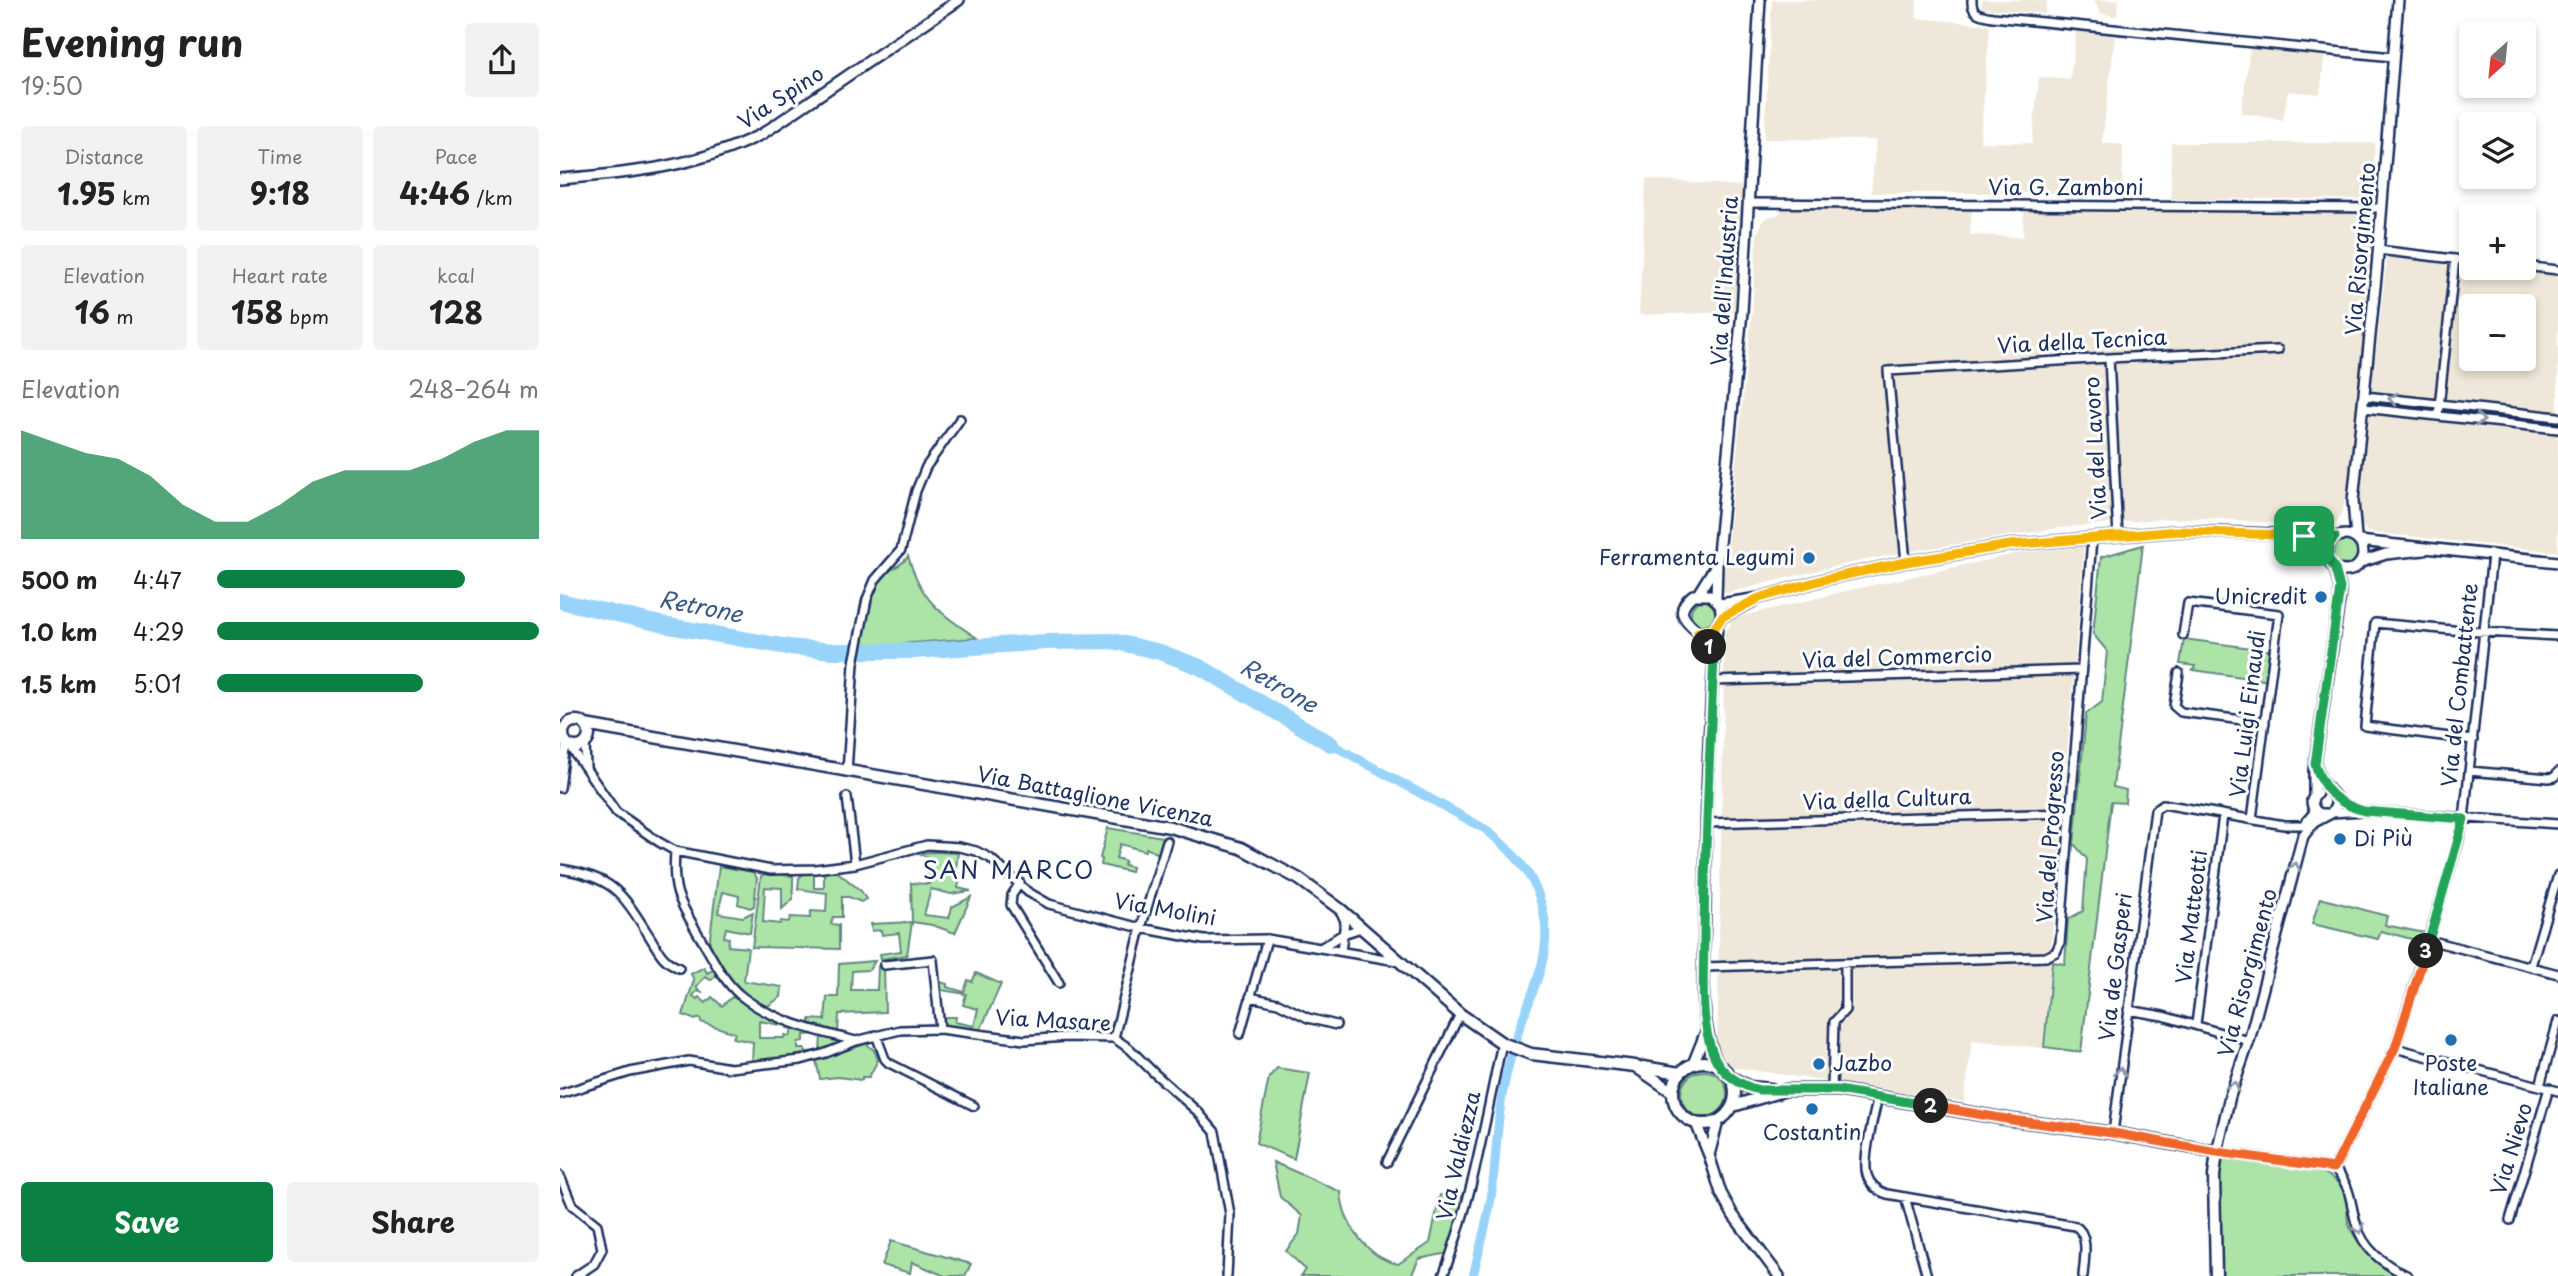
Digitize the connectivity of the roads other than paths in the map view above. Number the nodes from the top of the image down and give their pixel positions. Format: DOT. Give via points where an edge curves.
graph roads {
  1 [pos="959,0"];
  2 [pos="1760,0"];
  3 [pos="1972,0"];
  4 [pos="2398,0"];
  5 [pos="2393,57"];
  6 [pos="560,179"];
  7 [pos="1749,203"];
  8 [pos="2382,208"];
  9 [pos="2378,250"];
  10 [pos="2455,259"];
  11 [pos="2459,260"];
  12 [pos="2536,267"];
  13 [pos="2558,270"];
  14 [pos="2277,350"];
  15 [pos="2109,358"];
  16 [pos="2365,396"];
  17 [pos="2439,403"];
  18 [pos="2364,408"];
  19 [pos="2438,415"];
  20 [pos="2558,417"];
  21 [pos="960,419"];
  22 [pos="2558,429"];
  23 [pos="2353,501"];
  24 [pos="2265,534"];
  25 [pos="2338,536"];
  26 [pos="2118,537"];
  27 [pos="2092,539"];
  28 [pos="2358,539"];
  29 [pos="2434,549"];
  30 [pos="2326,555"];
  31 [pos="2492,555"];
  32 [pos="1906,562"];
  33 [pos="2361,562"];
  34 [pos="2558,562"];
  35 [pos="1717,564"];
  36 [pos="2335,569"];
  37 [pos="2353,569"];
  38 [pos="1698,594"];
  39 [pos="1759,598"];
  40 [pos="1718,601"];
  41 [pos="2339,601"];
  42 [pos="1722,617"];
  43 [pos="1717,627"];
  44 [pos="2485,631"];
  45 [pos="1698,632"];
  46 [pos="2183,635"];
  47 [pos="2558,636"];
  48 [pos="1714,656"];
  49 [pos="2081,670"];
  50 [pos="2179,673"];
  51 [pos="1713,681"];
  52 [pos="566,721"];
  53 [pos="2265,723"];
  54 [pos="585,725"];
  55 [pos="611,731"];
  56 [pos="2473,740"];
  57 [pos="565,741"];
  58 [pos="586,741"];
  59 [pos="2315,764"];
  60 [pos="586,767"];
  61 [pos="2469,771"];
  62 [pos="847,772"];
  63 [pos="2558,772"];
  64 [pos="560,788"];
  65 [pos="2328,790"];
  66 [pos="847,797"];
  67 [pos="2314,797"];
  68 [pos="2336,801"];
  69 [pos="2315,811"];
  70 [pos="2364,811"];
  71 [pos="2070,813"];
  72 [pos="2330,813"];
  73 [pos="2223,815"];
  74 [pos="2252,819"];
  75 [pos="2464,819"];
  76 [pos="1706,823"];
  77 [pos="2558,824"];
  78 [pos="1167,841"];
  79 [pos="675,851"];
  80 [pos="855,863"];
  81 [pos="560,869"];
  82 [pos="2558,875"];
  83 [pos="1020,883"];
  84 [pos="1340,909"];
  85 [pos="1141,928"];
  86 [pos="1361,928"];
  87 [pos="1343,934"];
  88 [pos="1267,939"];
  89 [pos="2429,940"];
  90 [pos="1321,947"];
  91 [pos="1341,951"];
  92 [pos="1400,961"];
  93 [pos="1845,962"];
  94 [pos="884,965"];
  95 [pos="2531,966"];
  96 [pos="1704,967"];
  97 [pos="679,968"];
  98 [pos="2558,974"];
  99 [pos="1059,983"];
  100 [pos="1250,997"];
  101 [pos="2128,1010"];
  102 [pos="1460,1014"];
  103 [pos="2558,1021"];
  104 [pos="2196,1024"];
  105 [pos="1336,1026"];
  106 [pos="940,1029"];
  107 [pos="1706,1032"];
  108 [pos="1240,1034"];
  109 [pos="876,1035"];
  110 [pos="1114,1038"];
  111 [pos="856,1041"];
  112 [pos="2249,1041"];
  113 [pos="1502,1043"];
  114 [pos="2395,1048"];
  115 [pos="1693,1064"];
  116 [pos="1718,1065"];
  117 [pos="1635,1066"];
  118 [pos="1680,1073"];
  119 [pos="1732,1078"];
  120 [pos="2540,1086"];
  121 [pos="2549,1088"];
  122 [pos="1832,1089"];
  123 [pos="1786,1090"];
  124 [pos="2558,1091"];
  125 [pos="1673,1092"];
  126 [pos="560,1094"];
  127 [pos="1878,1097"];
  128 [pos="974,1106"];
  129 [pos="1733,1106"];
  130 [pos="1718,1121"];
  131 [pos="1696,1123"];
  132 [pos="2113,1133"];
  133 [pos="2217,1152"];
  134 [pos="1709,1155"];
  135 [pos="1387,1163"];
  136 [pos="2334,1168"];
  137 [pos="560,1175"];
  138 [pos="1905,1197"];
  139 [pos="2510,1220"];
  140 [pos="576,1276"];
  141 [pos="1227,1276"];
  142 [pos="1443,1276"];
  143 [pos="1779,1276"];
  144 [pos="1927,1276"];
  145 [pos="2083,1276"];
  146 [pos="2216,1276"];
  147 [pos="2408,1276"];
  1 -- 6 [label="street, Via Spino" via="739,146 641,172"];
  2 -- 7 [label="street, Via dell'Industria"];
  3 -- 5 [label="street" via="1975,12 1993,18"];
  4 -- 5 [label="street, Via Risorgimento"];
  5 -- 8 [label="street, Via Risorgimento"];
  7 -- 8 [label="street, Via G. Zamboni"];
  7 -- 35 [label="street, Via dell'Industria"];
  8 -- 9 [label="street, Via Risorgimento"];
  9 -- 10 [label="street"];
  9 -- 16 [label="street, Via Risorgimento"];
  10 -- 11 [label="street"];
  10 -- 17 [label="street"];
  12 -- 13 [label="street"];
  14 -- 15 [label="street, Via della Tecnica"];
  15 -- 26 [label="street, Via del Lavoro"];
  15 -- 32 [label="street, Via della Tecnica" via="1888,371"];
  17 -- 16 [label="street, one-way"];
  16 -- 18 [label="street, Via Risorgimento"];
  17 -- 19 [label="street"];
  17 -- 20 [label="street"];
  18 -- 19 [label="street"];
  18 -- 23 [label="street, Via Risorgimento"];
  19 -- 22 [label="street, one-way"];
  21 -- 62 [label="street" via="920,480 901,550 875,580 864,606 854,663"];
  23 -- 25 [label="street"];
  23 -- 28 [label="street"];
  24 -- 25 [label="street"];
  24 -- 26 [label="street" via="2178,531"];
  24 -- 30 [label="street" via="2317,547"];
  25 -- 28 [label="street"];
  25 -- 30 [label="street" via="2328,545"];
  26 -- 27 [label="street"];
  27 -- 32 [label="street" via="2010,545"];
  27 -- 49 [label="street, Via del Progresso"];
  28 -- 29 [label="street"];
  28 -- 33 [label="street" via="2364,551"];
  29 -- 31 [label="street"];
  29 -- 33 [label="street"];
  30 -- 36 [label="street"];
  31 -- 34 [label="street"];
  31 -- 44 [label="street, Via del Combattente"];
  32 -- 39 [label="street"];
  33 -- 37 [label="street"];
  35 -- 38 [label="street, Via dell'Industria"];
  35 -- 40 [label="street, Via dell'Industria"];
  36 -- 37 [label="street"];
  36 -- 41 [label="street"];
  37 -- 41 [label="street"];
  38 -- 40 [label="street"];
  38 -- 45 [label="street, Via dell'Industria" via="1689,598 1683,612 1686,624"];
  39 -- 40 [label="street"];
  39 -- 42 [label="street"];
  40 -- 42 [label="street, Via dell'Industria"];
  41 -- 59 [label="street"];
  42 -- 43 [label="street"];
  43 -- 45 [label="street"];
  43 -- 48 [label="street"];
  44 -- 47 [label="street"];
  44 -- 56 [label="street, Via del Combattente"];
  44 -- 56 [label="street" via="2375,623 2365,726"];
  45 -- 48 [label="street, Via dell'Industria"];
  46 -- 53 [label="street, Via Luigi Einaudi" via="2188,603 2279,614"];
  48 -- 51 [label="street"];
  49 -- 51 [label="street, Via del Commercio"];
  49 -- 71 [label="street, Via del Progresso"];
  50 -- 53 [label="street" via="2174,706 2181,712"];
  51 -- 76 [label="street"];
  52 -- 54 [label="main road"];
  52 -- 57 [label="main road"];
  53 -- 74 [label="street, Via Luigi Einaudi"];
  54 -- 55 [label="main road"];
  54 -- 58 [label="main road, Via Molini"];
  55 -- 58 [label="main road"];
  55 -- 62 [label="main road, Via Battaglione Vicenza"];
  56 -- 61 [label="street, Via del Combattente"];
  57 -- 58 [label="main road" via="575,747"];
  57 -- 60 [label="street, Via Molini"];
  57 -- 64 [label="street"];
  58 -- 60 [label="street, Via Molini"];
  59 -- 65 [label="street"];
  59 -- 67 [label="street"];
  60 -- 79 [label="street, Via Molini" via="616,812"];
  61 -- 63 [label="street" via="2550,778"];
  61 -- 75 [label="street, Via del Combattente"];
  62 -- 84 [label="main road, Via Battaglione Vicenza" via="1201,835 1272,863"];
  65 -- 67 [label="street"];
  65 -- 68 [label="street"];
  66 -- 80 [label="street"];
  67 -- 69 [label="street"];
  68 -- 70 [label="street"];
  68 -- 72 [label="street, Via Risorgimento"];
  69 -- 72 [label="street"];
  69 -- 74 [label="street" via="2303,825"];
  70 -- 72 [label="street"];
  70 -- 75 [label="street"];
  71 -- 76 [label="street, Via della Cultura"];
  71 -- 93 [label="street, Via del Progresso" via="2056,952 2046,957"];
  112 -- 72 [label="street, Via Risorgimento, one-way" via="2303,836 2314,822"];
  73 -- 74 [label="street"];
  73 -- 101 [label="street, Via de Gasperi" via="2158,806"];
  73 -- 104 [label="street, Via Matteotti"];
  75 -- 77 [label="street"];
  75 -- 89 [label="street, Via del Combattente"];
  76 -- 96 [label="street"];
  78 -- 85 [label="street"];
  79 -- 80 [label="street, Via Molini" via="771,870"];
  79 -- 111 [label="street" via="673,876 680,901 737,992 800,1027"];
  80 -- 83 [label="street, Via Molini" via="927,845 951,846 990,858"];
  81 -- 97 [label="street" via="594,875 615,888 665,961"];
  82 -- 95 [label="street"];
  83 -- 85 [label="street, Via Molini" via="1049,904"];
  83 -- 99 [label="street" via="1011,905"];
  84 -- 86 [label="main road, Via Battaglione Vicenza"];
  84 -- 87 [label="street" via="1345,921"];
  85 -- 88 [label="street, Via Molini" via="1204,940"];
  85 -- 110 [label="street"];
  86 -- 87 [label="street"];
  86 -- 92 [label="main road, Via Battaglione Vicenza"];
  87 -- 90 [label="street"];
  87 -- 91 [label="street"];
  88 -- 90 [label="street, Via Molini"];
  88 -- 100 [label="street"];
  89 -- 95 [label="street"];
  89 -- 114 [label="street, Via del Combattente"];
  90 -- 91 [label="street, Via Molini"];
  91 -- 92 [label="street, Via Molini"];
  92 -- 102 [label="main road, Via Battaglione Vicenza"];
  93 -- 96 [label="street, Via del Progresso"];
  93 -- 122 [label="street" via="1845,1010 1834,1022"];
  94 -- 106 [label="street" via="933,960"];
  95 -- 98 [label="street"];
  96 -- 107 [label="street"];
  100 -- 105 [label="street"];
  100 -- 108 [label="street"];
  101 -- 104 [label="street"];
  132 -- 101 [label="street, Via de Gasperi, one-way"];
  102 -- 113 [label="main road, Via Battaglione Vicenza"];
  102 -- 135 [label="street"];
  103 -- 120 [label="street"];
  104 -- 112 [label="street"];
  106 -- 109 [label="street, Via Masare"];
  106 -- 110 [label="street, Via Masare" via="1024,1040"];
  107 -- 115 [label="street"];
  107 -- 116 [label="street"];
  109 -- 111 [label="street, Via Masare"];
  109 -- 128 [label="street" via="890,1063"];
  110 -- 141 [label="street, Via Masare" via="1215,1132 1230,1214"];
  111 -- 126 [label="street, Via Masare" via="810,1058 750,1067 689,1061 658,1066"];
  133 -- 112 [label="street, Via Risorgimento, one-way"];
  113 -- 117 [label="main road, Via Battaglione Vicenza" via="1548,1057"];
  113 -- 142 [label="street, Via Valdiezza" via="1470,1196"];
  114 -- 120 [label="street"];
  114 -- 136 [label="street, Via del Combattente"];
  115 -- 116 [label="main road"];
  115 -- 118 [label="main road"];
  116 -- 119 [label="main road"];
  117 -- 118 [label="main road"];
  117 -- 125 [label="main road, Via Battaglione Vicenza"];
  118 -- 125 [label="main road"];
  119 -- 123 [label="main road" via="1759,1090"];
  119 -- 129 [label="main road"];
  120 -- 121 [label="street"];
  121 -- 124 [label="street"];
  121 -- 139 [label="street, Via Nievo"];
  122 -- 123 [label="main road"];
  122 -- 127 [label="main road"];
  123 -- 129 [label="main road"];
  125 -- 131 [label="main road, Via Battaglione Vicenza" via="1679,1111"];
  127 -- 132 [label="main road"];
  127 -- 138 [label="street" via="1866,1174 1877,1190"];
  129 -- 130 [label="main road"];
  130 -- 131 [label="main road"];
  130 -- 134 [label="street"];
  131 -- 134 [label="street"];
  132 -- 133 [label="main road"];
  133 -- 136 [label="street"];
  133 -- 146 [label="main road"];
  134 -- 143 [label="street" via="1733,1215"];
  136 -- 147 [label="street, one-way" via="2347,1182 2356,1226 2366,1245 2383,1264"];
  137 -- 140 [label="street" via="572,1205 597,1225 602,1249 594,1264"];
  138 -- 144 [label="street"];
  138 -- 145 [label="street" via="2075,1226 2084,1236"];
}
